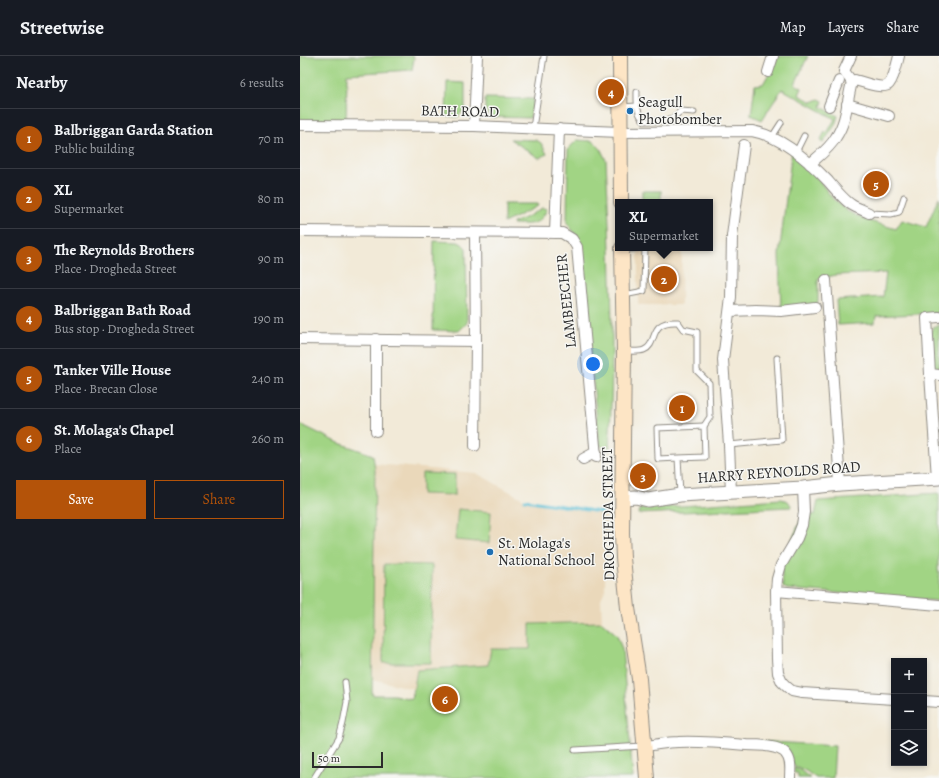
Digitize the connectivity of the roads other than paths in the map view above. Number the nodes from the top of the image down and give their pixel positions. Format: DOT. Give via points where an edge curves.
graph roads {
  1 [pos="477,56"];
  2 [pos="544,56"];
  3 [pos="620,56"];
  4 [pos="773,56"];
  5 [pos="851,56"];
  6 [pos="899,56"];
  7 [pos="768,72"];
  8 [pos="840,81"];
  9 [pos="852,82"];
  10 [pos="637,92"];
  11 [pos="834,94"];
  12 [pos="848,101"];
  13 [pos="637,106"];
  14 [pos="829,106"];
  15 [pos="620,107"];
  16 [pos="694,112"];
  17 [pos="889,116"];
  18 [pos="781,123"];
  19 [pos="300,125"];
  20 [pos="474,126"];
  21 [pos="533,128"];
  22 [pos="559,129"];
  23 [pos="620,132"];
  24 [pos="804,136"];
  25 [pos="772,137"];
  26 [pos="744,145"];
  27 [pos="796,152"];
  28 [pos="810,164"];
  29 [pos="904,197"];
  30 [pos="622,199"];
  31 [pos="869,213"];
  32 [pos="300,231"];
  33 [pos="475,232"];
  34 [pos="555,233"];
  35 [pos="622,251"];
  36 [pos="645,251"];
  37 [pos="826,280"];
  38 [pos="623,296"];
  39 [pos="815,308"];
  40 [pos="730,311"];
  41 [pos="939,317"];
  42 [pos="300,339"];
  43 [pos="376,340"];
  44 [pos="476,340"];
  45 [pos="624,351"];
  46 [pos="777,358"];
  47 [pos="935,375"];
  48 [pos="704,426"];
  49 [pos="376,431"];
  50 [pos="729,445"];
  51 [pos="475,446"];
  52 [pos="678,458"];
  53 [pos="583,459"];
  54 [pos="938,478"];
  55 [pos="840,484"];
  56 [pos="803,488"];
  57 [pos="731,492"];
  58 [pos="680,495"];
  59 [pos="623,498"];
  60 [pos="776,591"];
  61 [pos="939,605"];
  62 [pos="345,682"];
  63 [pos="891,699"];
  64 [pos="927,701"];
  65 [pos="939,702"];
  66 [pos="644,746"];
  67 [pos="575,750"];
  68 [pos="314,778"];
  69 [pos="647,778"];
  70 [pos="790,778"];
  1 -- 20 [label="street"];
  2 -- 21 [label="lane"];
  3 -- 15 [label="main road"];
  4 -- 7 [label="street"];
  5 -- 9 [label="street" via="844,71"];
  6 -- 9 [label="street" via="892,79 885,87 855,80"];
  8 -- 11 [label="street"];
  9 -- 12 [label="street"];
  10 -- 13 [label="lane"];
  11 -- 12 [label="street"];
  11 -- 14 [label="street"];
  12 -- 17 [label="street"];
  12 -- 28 [label="street" via="843,124 837,136"];
  13 -- 15 [label="lane"];
  13 -- 16 [label="lane" via="645,120 670,120 681,111"];
  15 -- 23 [label="main road"];
  18 -- 25 [label="lane"];
  19 -- 20 [label="street, BATH ROAD"];
  20 -- 21 [label="street, BATH ROAD"];
  21 -- 22 [label="street, BATH ROAD"];
  22 -- 23 [label="street, BATH ROAD"];
  22 -- 34 [label="street, LAMBEECHER"];
  23 -- 25 [label="street, BATH ROAD" via="752,130"];
  23 -- 30 [label="main road"];
  24 -- 27 [label="lane"];
  25 -- 27 [label="street, BATH ROAD"];
  26 -- 40 [label="street" via="732,236"];
  27 -- 28 [label="street, BATH ROAD"];
  28 -- 31 [label="street, BATH ROAD" via="851,205"];
  29 -- 31 [label="lane" via="899,212"];
  32 -- 33 [label="street, LAMBEECHER"];
  33 -- 34 [label="street, LAMBEECHER"];
  33 -- 44 [label="street"];
  34 -- 53 [label="street, LAMBEECHER" via="567,235 577,247 596,454"];
  35 -- 38 [label="main road, DROGHEDA STREET"];
  36 -- 38 [label="lane" via="644,290"];
  37 -- 55 [label="street"];
  38 -- 45 [label="main road, DROGHEDA STREET"];
  39 -- 40 [label="street"];
  40 -- 50 [label="street" via="723,360"];
  41 -- 47 [label="street" via="927,318"];
  42 -- 43 [label="street"];
  43 -- 44 [label="street"];
  43 -- 49 [label="street"];
  44 -- 51 [label="street"];
  45 -- 48 [label="lane" via="648,347 656,330 666,322 678,322 683,329 696,332 697,371 709,383 710,417"];
  45 -- 59 [label="main road, DROGHEDA STREET"];
  46 -- 50 [label="lane" via="782,440"];
  47 -- 54 [label="street"];
  48 -- 52 [label="lane" via="705,457"];
  48 -- 52 [label="lane" via="656,428 658,459"];
  50 -- 57 [label="street"];
  52 -- 58 [label="lane"];
  54 -- 55 [label="street, HARRY REYNOLDS ROAD"];
  55 -- 56 [label="street, HARRY REYNOLDS ROAD"];
  56 -- 57 [label="street, HARRY REYNOLDS ROAD"];
  56 -- 60 [label="street" via="802,525 781,565"];
  57 -- 58 [label="street, HARRY REYNOLDS ROAD"];
  58 -- 59 [label="street, HARRY REYNOLDS ROAD" via="648,500"];
  59 -- 66 [label="main road, DROGHEDA STREET" via="623,558 639,679"];
  60 -- 61 [label="street"];
  60 -- 63 [label="street" via="778,673 786,686 792,691 802,693"];
  62 -- 68 [label="lane" via="347,702 339,738"];
  64 -- 65 [label="street"];
  66 -- 67 [label="lane"];
  66 -- 69 [label="main road, DROGHEDA STREET"];
  66 -- 70 [label="street" via="678,742 768,746 786,754 789,759"];
}
